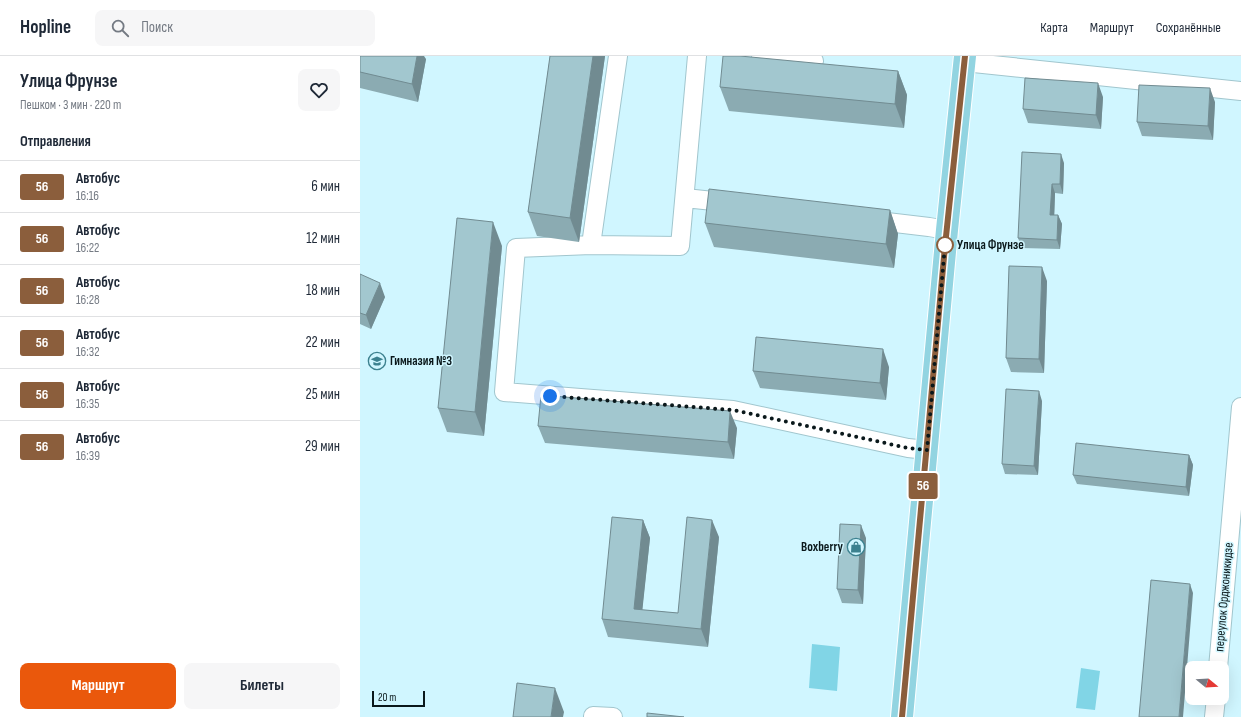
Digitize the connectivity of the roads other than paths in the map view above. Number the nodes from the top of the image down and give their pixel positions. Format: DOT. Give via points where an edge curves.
graph roads {
  1 [pos="618,56"];
  2 [pos="697,56"];
  3 [pos="761,56"];
  4 [pos="965,59"];
  5 [pos="814,61"];
  6 [pos="1241,91"];
  7 [pos="685,198"];
  8 [pos="748,205"];
  9 [pos="850,217"];
  10 [pos="947,230"];
  11 [pos="591,245"];
  12 [pos="1241,407"];
  13 [pos="927,450"];
  14 [pos="1219,661"];
  15 [pos="1215,705"];
  16 [pos="593,717"];
  17 [pos="614,717"];
  18 [pos="902,717"];
  19 [pos="1214,717"];
  1 -- 11 [label="street"];
  2 -- 7 [label="street"];
  3 -- 5 [label="street"];
  4 -- 6 [label="street"];
  4 -- 10 [label="main road"];
  7 -- 8 [label="street"];
  7 -- 11 [label="street" via="680,246"];
  9 -- 10 [label="street"];
  10 -- 13 [label="main road"];
  11 -- 13 [label="street" via="516,248 504,392 733,410"];
  12 -- 14 [label="street, переулок Орджоникидзе"];
  13 -- 18 [label="main road"];
  15 -- 19 [label="street"];
  16 -- 17 [label="street"];
}
